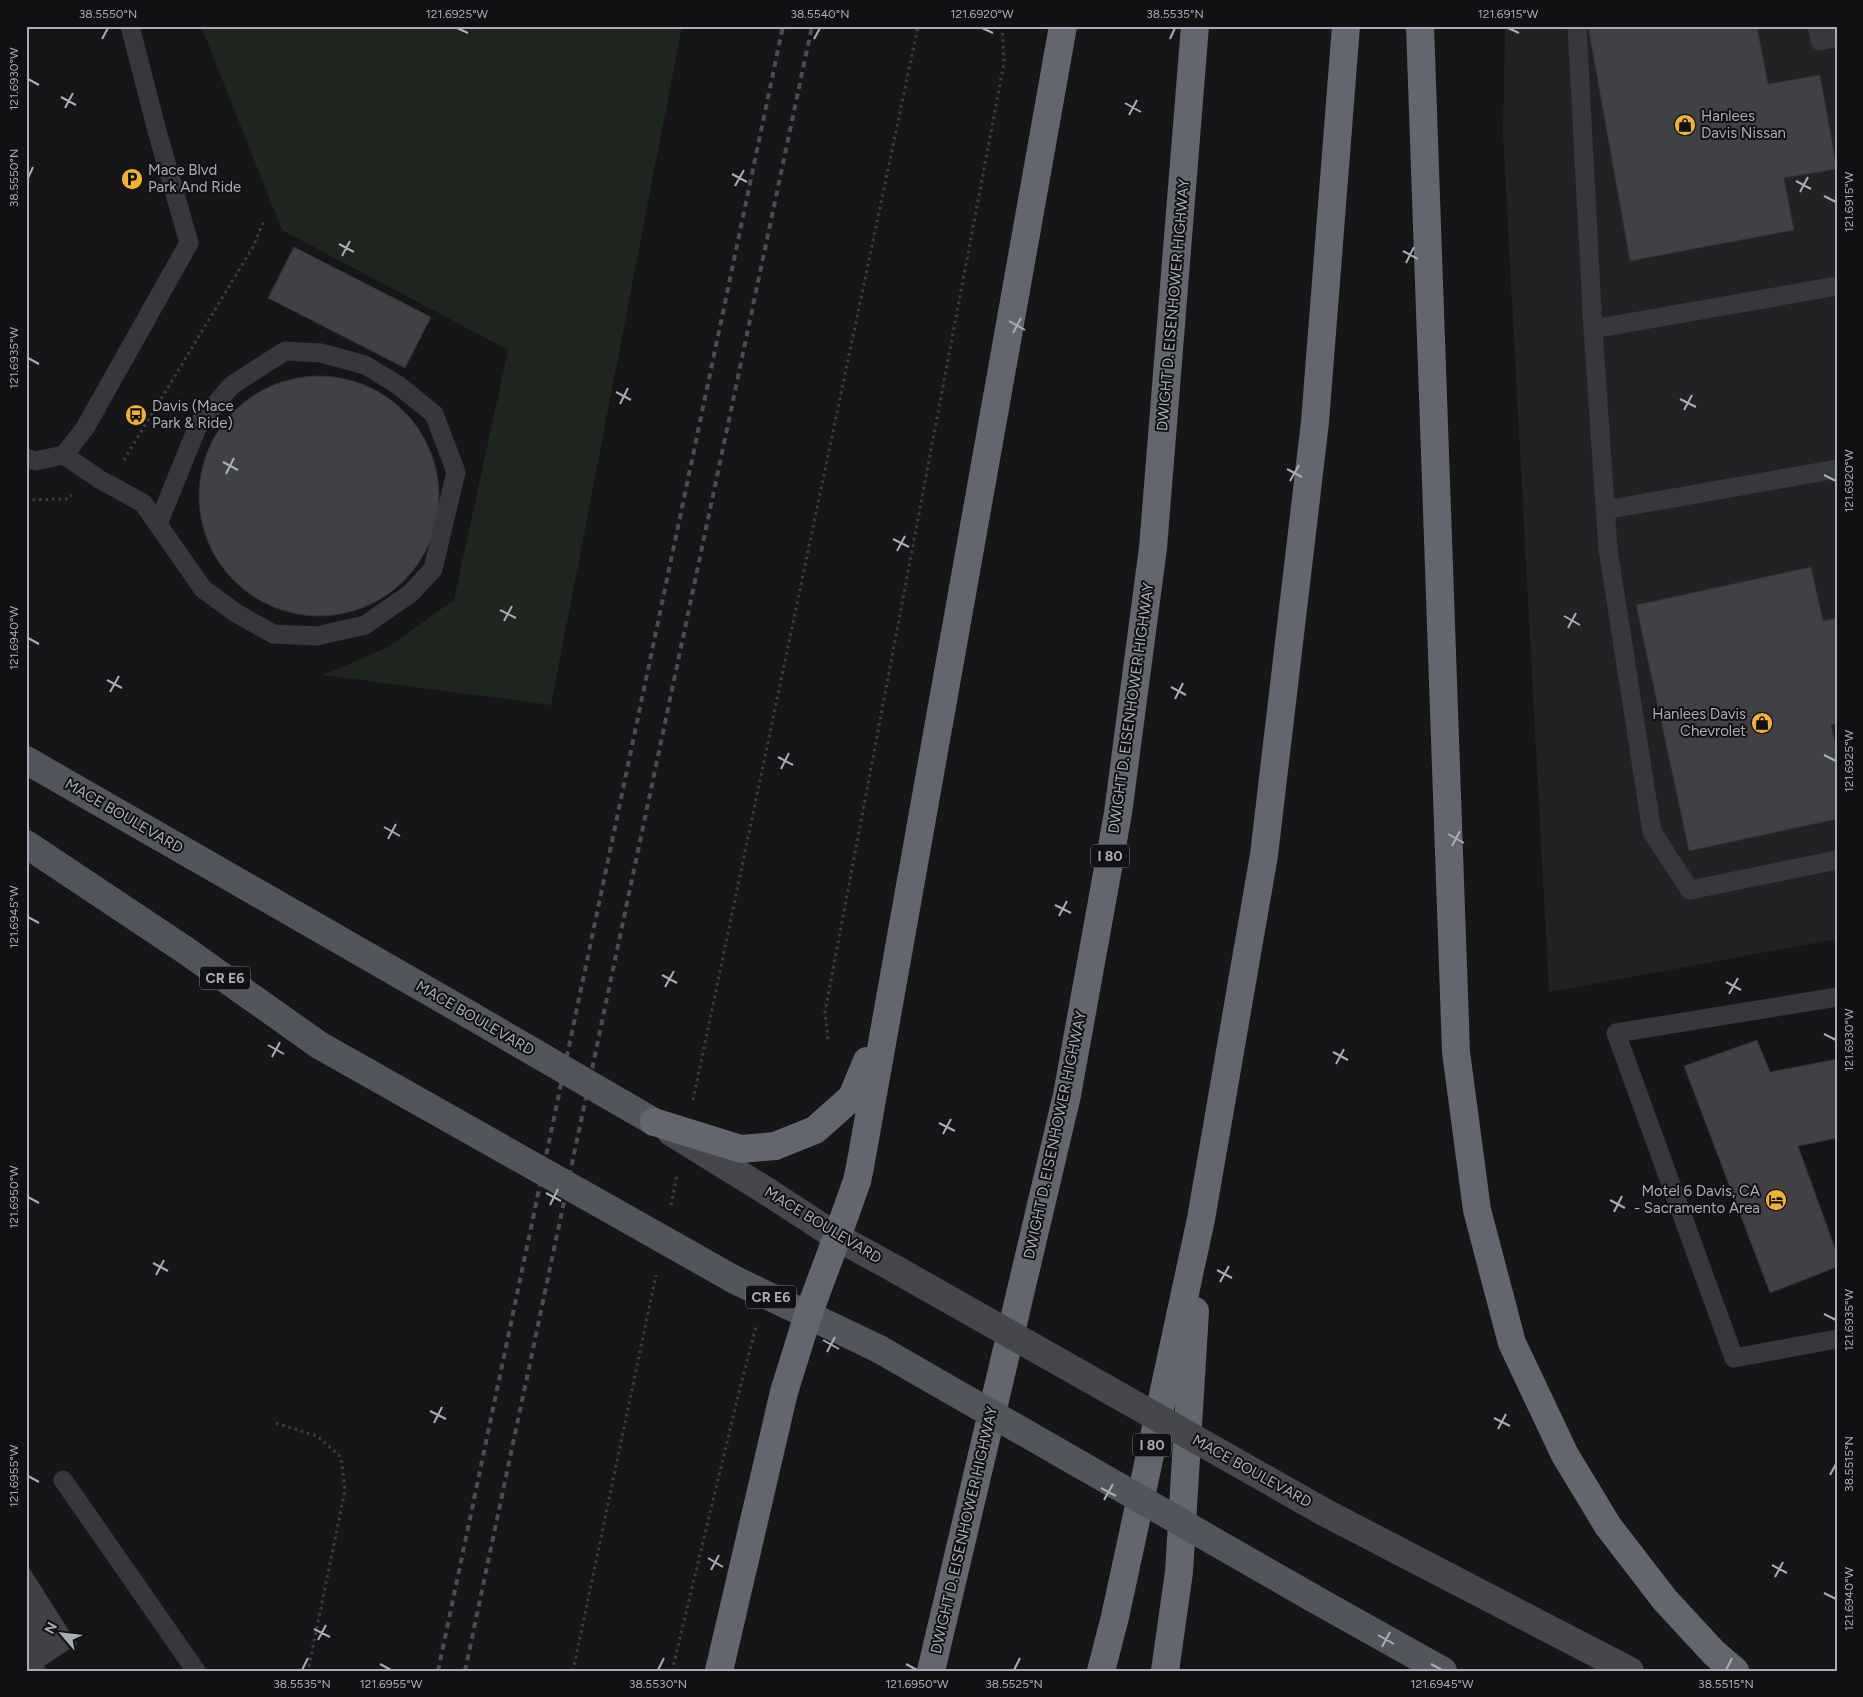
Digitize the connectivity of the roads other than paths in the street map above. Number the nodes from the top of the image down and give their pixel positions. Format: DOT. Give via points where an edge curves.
graph roads {
  1 [pos="130,26"];
  2 [pos="1063,26"];
  3 [pos="1195,26"];
  4 [pos="1346,26"];
  5 [pos="1420,26"];
  6 [pos="1576,26"];
  7 [pos="1817,26"];
  8 [pos="1837,37"];
  9 [pos="1837,286"];
  10 [pos="1593,329"];
  11 [pos="64,455"];
  12 [pos="26,458"];
  13 [pos="1837,469"];
  14 [pos="1605,510"];
  15 [pos="158,524"];
  16 [pos="26,760"];
  17 [pos="26,844"];
  18 [pos="1837,860"];
  19 [pos="1837,997"];
  20 [pos="885,1018"];
  21 [pos="654,1122"];
  22 [pos="1201,1219"];
  23 [pos="837,1237"];
  24 [pos="808,1315"];
  25 [pos="1837,1339"];
  26 [pos="63,1480"];
  27 [pos="196,1671"];
  28 [pos="719,1671"];
  29 [pos="931,1671"];
  30 [pos="1101,1671"];
  31 [pos="1164,1671"];
  32 [pos="1443,1671"];
  33 [pos="1630,1671"];
  34 [pos="1735,1671"];
  1 -- 11 [label="lane" via="189,243 104,396"];
  2 -- 20 [label="highway"];
  3 -- 29 [label="highway, DWIGHT D. EISENHOWER HIGHWAY / I 80" via="1153,548 1118,813 1067,1095"];
  4 -- 22 [label="highway, I 80" via="1315,422 1265,846"];
  5 -- 34 [label="highway" via="1456,1052 1477,1210 1512,1343 1565,1455 1608,1526 1665,1600"];
  6 -- 10 [label="lane"];
  7 -- 8 [label="lane" via="1820,41"];
  9 -- 10 [label="lane"];
  10 -- 14 [label="lane"];
  11 -- 12 [label="lane" via="35,461"];
  11 -- 15 [label="lane" via="99,480 143,503"];
  13 -- 14 [label="lane"];
  14 -- 18 [label="lane" via="1608,549 1652,832 1690,890"];
  15 -- 15 [label="lane" via="203,589 236,613 273,634 317,636 365,625 410,593 433,569 456,472 434,414 398,385 365,365 321,353 285,351 232,384 199,423"];
  16 -- 21 [label="main road, MACE BOULEVARD, bridge"];
  17 -- 24 [label="main road, CR E6, bridge" via="185,950 319,1045 735,1280"];
  19 -- 25 [label="lane" via="1616,1033 1734,1358"];
  20 -- 21 [label="highway, bridge" via="852,1097 815,1130 775,1146 741,1149"];
  20 -- 23 [label="highway" via="857,1181"];
  21 -- 23 [label="main road, MACE BOULEVARD, bridge"];
  22 -- 30 [label="highway, I 80"];
  22 -- 31 [label="highway" via="1179,1572"];
  23 -- 24 [label="highway"];
  23 -- 33 [label="main road, MACE BOULEVARD, bridge" via="1324,1512"];
  24 -- 28 [label="highway" via="784,1392"];
  24 -- 32 [label="main road, CR E6, bridge" via="878,1349"];
  26 -- 27 [label="lane"];
}
